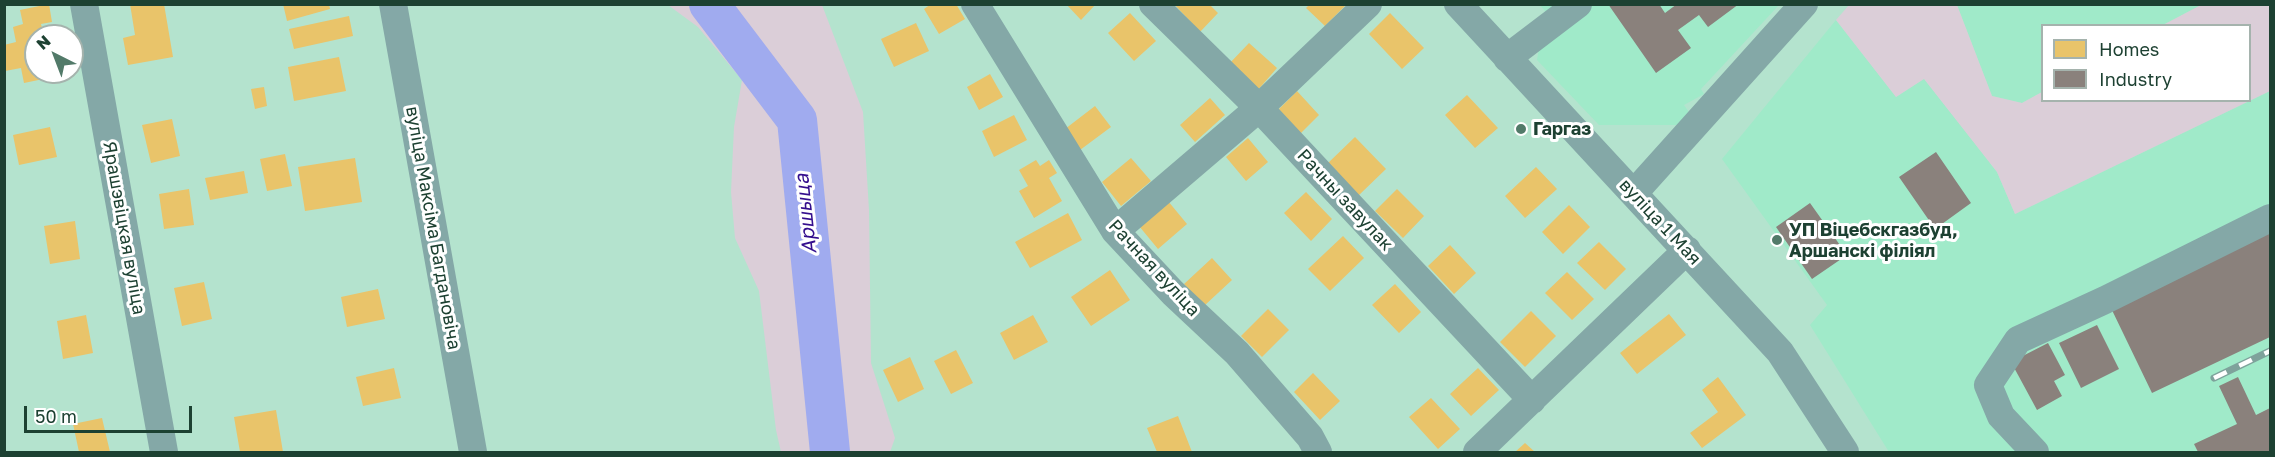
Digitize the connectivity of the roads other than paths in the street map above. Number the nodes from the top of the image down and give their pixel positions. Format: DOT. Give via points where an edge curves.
graph roads {
  1 [pos="84,4"];
  2 [pos="393,4"];
  3 [pos="975,4"];
  4 [pos="1153,4"];
  5 [pos="1368,4"];
  6 [pos="1458,4"];
  7 [pos="1578,4"];
  8 [pos="1804,4"];
  9 [pos="1507,58"];
  10 [pos="1259,108"];
  11 [pos="1634,193"];
  12 [pos="2271,218"];
  13 [pos="1115,231"];
  14 [pos="1686,250"];
  15 [pos="1532,400"];
  16 [pos="164,453"];
  17 [pos="473,453"];
  18 [pos="1318,453"];
  19 [pos="1477,453"];
  20 [pos="1845,453"];
  21 [pos="2035,453"];
  1 -- 16 [label="street, Ярашэвіцкая вуліца"];
  2 -- 17 [label="street, вуліца Максіма Багдановіча"];
  3 -- 13 [label="street, Рачная вуліца"];
  4 -- 10 [label="street, Рачны завулак"];
  5 -- 10 [label="street"];
  6 -- 9 [label="street, вуліца 1 Мая"];
  7 -- 9 [label="street"];
  8 -- 11 [label="street"];
  9 -- 11 [label="street, вуліца 1 Мая"];
  10 -- 13 [label="street"];
  10 -- 15 [label="street, Рачны завулак"];
  11 -- 14 [label="street, вуліца 1 Мая"];
  12 -- 21 [label="street" via="2018,340 1988,385 2001,416"];
  13 -- 18 [label="street, Рачная вуліца" via="1237,353 1310,437"];
  14 -- 15 [label="street"];
  14 -- 20 [label="street, вуліца 1 Мая" via="1780,352"];
  15 -- 19 [label="street"];
}
